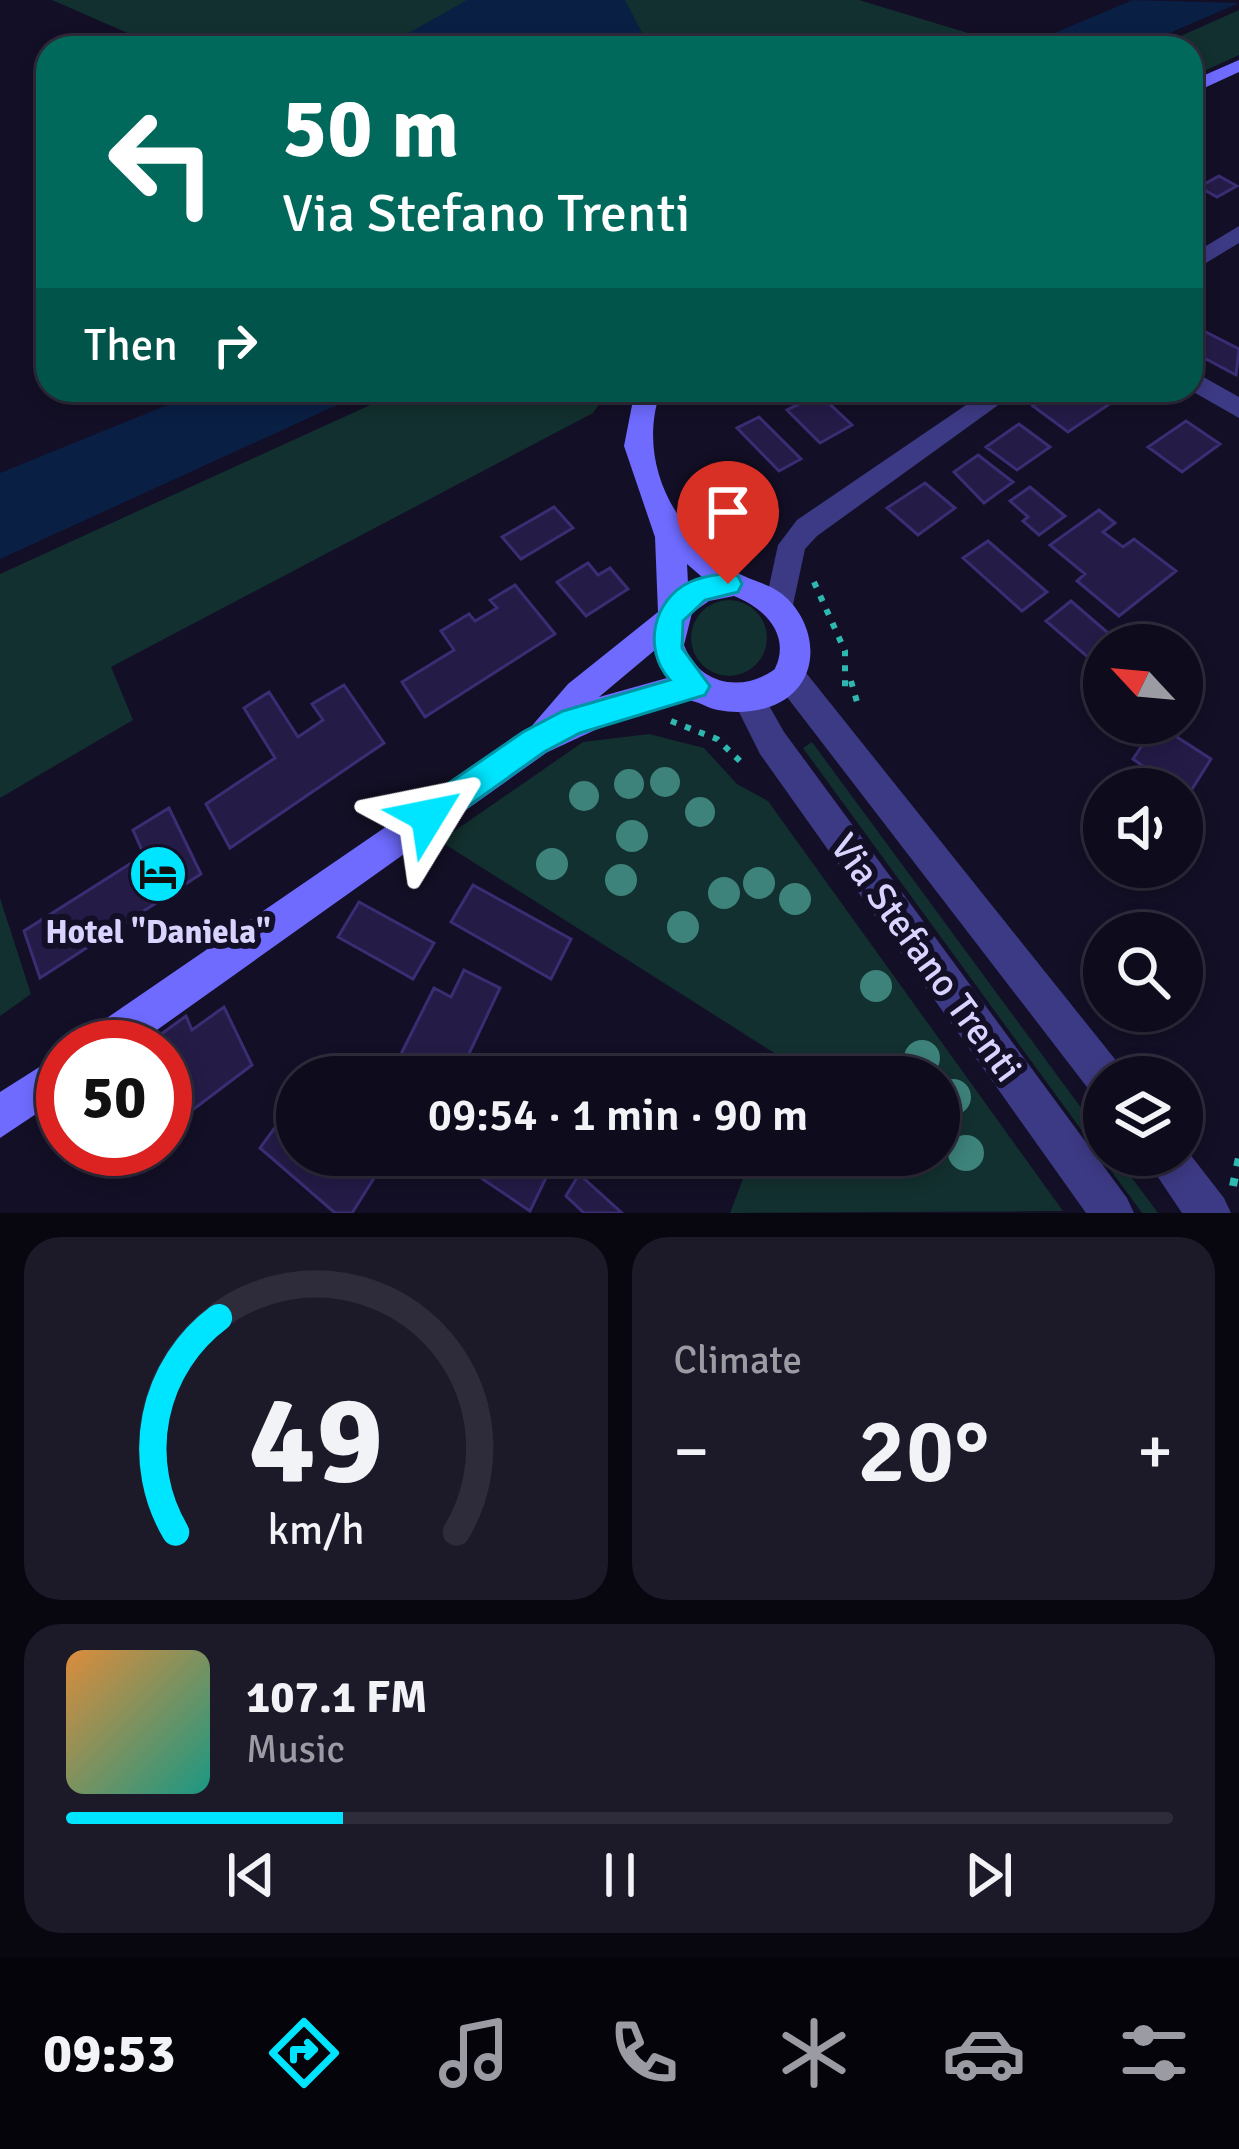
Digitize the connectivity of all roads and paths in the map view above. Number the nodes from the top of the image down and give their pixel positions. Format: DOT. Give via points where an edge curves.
graph roads {
  1 [pos="1239,64"];
  2 [pos="1203,82"];
  3 [pos="1239,233"];
  4 [pos="1203,257"];
  5 [pos="1203,387"];
  6 [pos="644,402"];
  7 [pos="989,402"];
  8 [pos="1239,409"];
  9 [pos="666,526"];
  10 [pos="728,584"];
  11 [pos="780,605"];
  12 [pos="671,616"];
  13 [pos="788,674"];
  14 [pos="695,686"];
  15 [pos="748,698"];
  16 [pos="534,742"];
  17 [pos="138,1020"];
  18 [pos="1088,1056"];
  19 [pos="36,1091"];
  20 [pos="0,1117"];
  21 [pos="1180,1176"];
  22 [pos="1112,1213"];
  23 [pos="1209,1213"];
  1 -- 2 [label="main road"];
  3 -- 4 [label="street"];
  5 -- 8 [label="street"];
  6 -- 9 [label="main road" via="636,455"];
  7 -- 11 [label="street" via="807,528 793,545"];
  9 -- 10 [label="main road"];
  9 -- 12 [label="main road"];
  10 -- 11 [label="main road"];
  10 -- 12 [label="main road" via="698,590"];
  11 -- 13 [label="main road" via="796,631"];
  12 -- 14 [label="main road" via="668,648"];
  12 -- 16 [label="main road"];
  13 -- 15 [label="main road"];
  13 -- 18 [label="street, Via Stefano Trenti"];
  14 -- 15 [label="main road"];
  14 -- 16 [label="main road" via="618,704"];
  15 -- 22 [label="street, Via Stefano Trenti" via="772,743"];
  16 -- 17 [label="main road"];
  19 -- 20 [label="main road"];
  21 -- 23 [label="street"];
}
